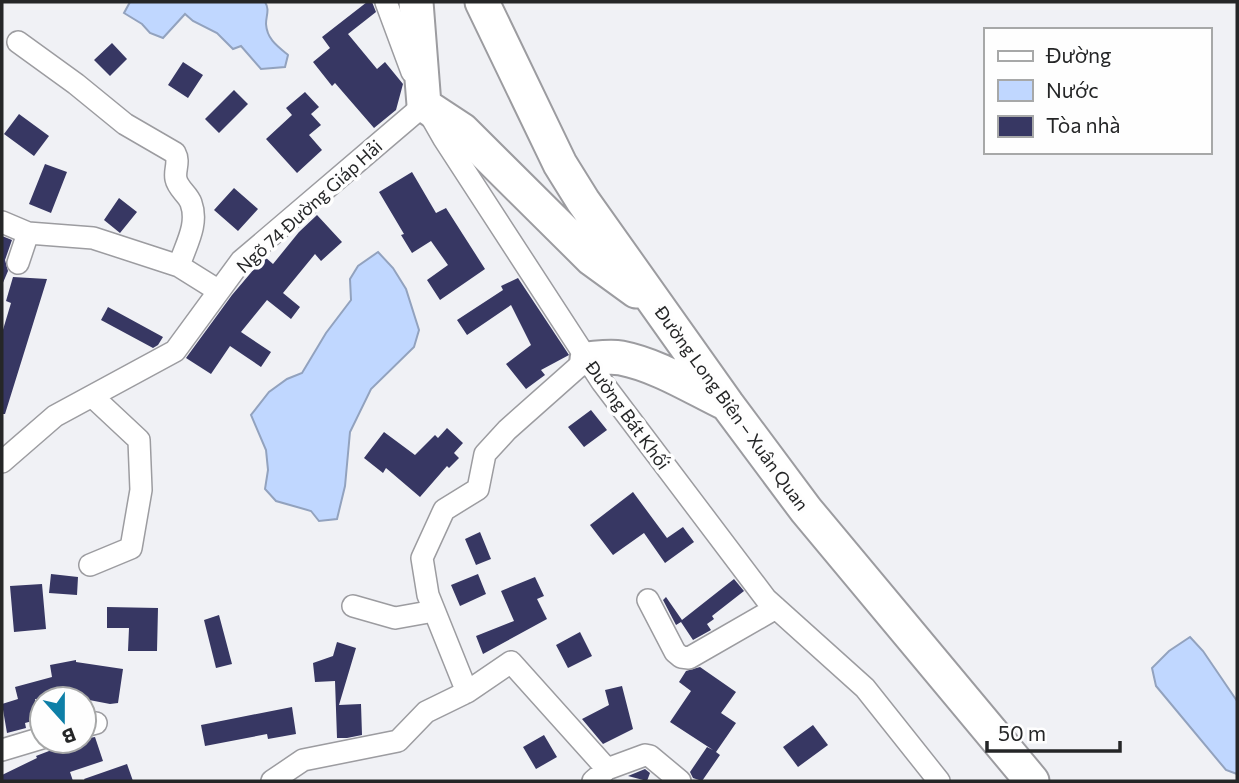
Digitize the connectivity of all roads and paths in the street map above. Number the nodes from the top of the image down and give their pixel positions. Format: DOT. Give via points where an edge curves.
graph roads {
  1 [pos="386,2"];
  2 [pos="416,2"];
  3 [pos="482,2"];
  4 [pos="19,41"];
  5 [pos="424,105"];
  6 [pos="2,222"];
  7 [pos="28,233"];
  8 [pos="18,263"];
  9 [pos="179,266"];
  10 [pos="219,291"];
  11 [pos="658,307"];
  12 [pos="587,359"];
  13 [pos="93,397"];
  14 [pos="727,404"];
  15 [pos="2,462"];
  16 [pos="90,565"];
  17 [pos="648,600"];
  18 [pos="353,606"];
  19 [pos="776,608"];
  20 [pos="434,611"];
  21 [pos="467,692"];
  22 [pos="28,742"];
  23 [pos="2,750"];
  24 [pos="1023,774"];
  25 [pos="600,775"];
  26 [pos="279,779"];
  27 [pos="680,781"];
  28 [pos="939,781"];
  1 -- 5 [label="street, Đường Bát Khối"];
  2 -- 5 [label="main road"];
  3 -- 11 [label="main road, Đường Long Biên – Xuân Quan" via="560,164"];
  4 -- 9 [label="street" via="125,124 178,157 177,181 190,199 194,215"];
  5 -- 10 [label="street, Ngõ 74 Đường Giáp Hải" via="241,261"];
  5 -- 11 [label="main road" via="462,130 592,259"];
  5 -- 12 [label="street, Đường Bát Khối"];
  6 -- 7 [label="street"];
  7 -- 8 [label="street"];
  7 -- 9 [label="street" via="93,238"];
  9 -- 10 [label="street"];
  10 -- 13 [label="street, Ngõ 74 Đường Giáp Hải" via="175,351"];
  11 -- 14 [label="main road, Đường Long Biên – Xuân Quan"];
  12 -- 14 [label="main road" via="632,361"];
  12 -- 19 [label="street, Đường Bát Khối"];
  12 -- 20 [label="street" via="485,454 478,489 444,510 422,558"];
  13 -- 15 [label="street, Ngõ 74 Đường Giáp Hải" via="55,416"];
  13 -- 16 [label="street" via="139,440 141,490 131,548"];
  14 -- 24 [label="main road, Đường Long Biên – Xuân Quan" via="814,520"];
  17 -- 19 [label="street" via="675,652 690,658"];
  18 -- 20 [label="street" via="395,618"];
  19 -- 28 [label="street, Đường Bát Khối" via="865,688"];
  20 -- 21 [label="street"];
  21 -- 25 [label="street" via="511,663"];
  21 -- 26 [label="street" via="426,712 398,741 303,760"];
  22 -- 23 [label="street"];
  25 -- 27 [label="street" via="645,755"];
}
